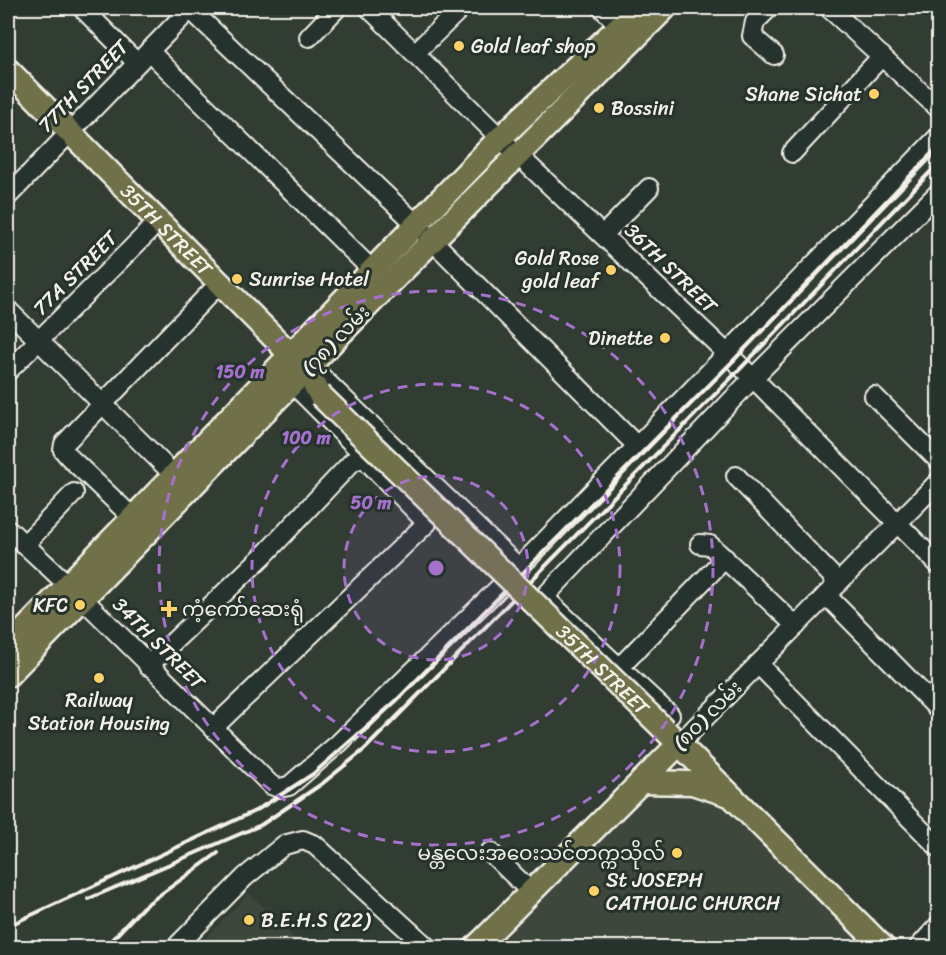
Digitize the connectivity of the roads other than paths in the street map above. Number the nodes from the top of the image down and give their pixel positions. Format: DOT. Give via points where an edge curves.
graph roads {
  1 [pos="82,8"];
  2 [pos="190,8"];
  3 [pos="337,8"];
  4 [pos="369,8"];
  5 [pos="461,8"];
  6 [pos="602,8"];
  7 [pos="639,8"];
  8 [pos="665,8"];
  9 [pos="769,8"];
  10 [pos="829,8"];
  11 [pos="620,26"];
  12 [pos="309,37"];
  13 [pos="415,53"];
  14 [pos="774,56"];
  15 [pos="882,56"];
  16 [pos="143,57"];
  17 [pos="8,70"];
  18 [pos="8,90"];
  19 [pos="939,108"];
  20 [pos="66,137"];
  21 [pos="939,137"];
  22 [pos="500,138"];
  23 [pos="519,153"];
  24 [pos="792,153"];
  25 [pos="649,188"];
  26 [pos="939,193"];
  27 [pos="8,196"];
  28 [pos="149,231"];
  29 [pos="425,233"];
  30 [pos="604,234"];
  31 [pos="372,270"];
  32 [pos="211,292"];
  33 [pos="8,310"];
  34 [pos="39,341"];
  35 [pos="727,353"];
  36 [pos="286,358"];
  37 [pos="8,371"];
  38 [pos="301,375"];
  39 [pos="753,378"];
  40 [pos="874,396"];
  41 [pos="102,404"];
  42 [pos="636,445"];
  43 [pos="365,456"];
  44 [pos="939,460"];
  45 [pos="173,474"];
  46 [pos="736,476"];
  47 [pos="939,482"];
  48 [pos="74,493"];
  49 [pos="132,517"];
  50 [pos="897,525"];
  51 [pos="8,529"];
  52 [pos="700,544"];
  53 [pos="24,545"];
  54 [pos="725,558"];
  55 [pos="939,564"];
  56 [pos="518,567"];
  57 [pos="832,589"];
  58 [pos="74,592"];
  59 [pos="796,626"];
  60 [pos="8,647"];
  61 [pos="758,664"];
  62 [pos="148,666"];
  63 [pos="620,667"];
  64 [pos="8,675"];
  65 [pos="939,709"];
  66 [pos="213,728"];
  67 [pos="671,729"];
  68 [pos="640,782"];
  69 [pos="730,795"];
  70 [pos="939,847"];
  71 [pos="490,852"];
  72 [pos="531,892"];
  73 [pos="939,926"];
  74 [pos="175,948"];
  75 [pos="428,948"];
  76 [pos="475,948"];
  77 [pos="884,948"];
  78 [pos="918,948"];
  1 -- 16 [label="street"];
  2 -- 16 [label="street, 77TH STREET"];
  2 -- 29 [label="street"];
  3 -- 12 [label="street"];
  4 -- 13 [label="street, 36TH STREET"];
  5 -- 13 [label="street"];
  6 -- 11 [label="street"];
  7 -- 11 [label="main road, (၇၈) လမ်း"];
  8 -- 23 [label="main road, (၇၈) လမ်း"];
  9 -- 14 [label="street" via="755,22 752,36"];
  10 -- 15 [label="street"];
  11 -- 22 [label="main road, (၇၈) လမ်း"];
  13 -- 22 [label="street, 36TH STREET"];
  15 -- 19 [label="street"];
  15 -- 24 [label="street"];
  16 -- 20 [label="street, 77TH STREET"];
  16 -- 31 [label="street"];
  17 -- 20 [label="main road, 35TH STREET"];
  18 -- 20 [label="main road, 35TH STREET"];
  20 -- 27 [label="street, 77TH STREET"];
  20 -- 28 [label="main road, 35TH STREET"];
  20 -- 36 [label="main road, 35TH STREET"];
  21 -- 35 [label="street"];
  22 -- 23 [label="street, 36TH STREET"];
  22 -- 29 [label="main road, (၇၈) လမ်း"];
  23 -- 29 [label="main road, (၇၈) လမ်း"];
  23 -- 30 [label="street, 36TH STREET"];
  25 -- 30 [label="street"];
  26 -- 39 [label="street"];
  28 -- 32 [label="main road, 35TH STREET"];
  28 -- 34 [label="street, 77A STREET"];
  29 -- 31 [label="main road, (၇၈) လမ်း"];
  29 -- 38 [label="main road, (၇၈) လမ်း"];
  29 -- 42 [label="street"];
  30 -- 35 [label="street, 36TH STREET"];
  31 -- 36 [label="main road, (၇၈) လမ်း"];
  32 -- 36 [label="main road, 35TH STREET"];
  32 -- 41 [label="street"];
  33 -- 34 [label="street"];
  34 -- 37 [label="street, 77A STREET"];
  34 -- 41 [label="street"];
  35 -- 39 [label="street, 36TH STREET"];
  35 -- 42 [label="street"];
  36 -- 38 [label="main road, 35TH STREET"];
  36 -- 45 [label="main road, (၇၈) လမ်း"];
  38 -- 43 [label="street"];
  38 -- 56 [label="street"];
  38 -- 58 [label="main road, (၇၈) လမ်း"];
  38 -- 67 [label="main road, 35TH STREET, bridge"];
  39 -- 50 [label="street, 36TH STREET"];
  39 -- 63 [label="street" via="546,595"];
  40 -- 44 [label="street"];
  41 -- 45 [label="street"];
  41 -- 49 [label="street" via="64,444 63,450"];
  42 -- 56 [label="street"];
  43 -- 62 [label="street" via="352,462 267,552"];
  43 -- 66 [label="street" via="427,524"];
  45 -- 49 [label="main road, (၇၈) လမ်း"];
  46 -- 57 [label="street"];
  47 -- 50 [label="street, (၈၀) လမ်း"];
  48 -- 53 [label="street"];
  49 -- 58 [label="main road, (၇၈) လမ်း"];
  50 -- 55 [label="street, 36TH STREET"];
  50 -- 57 [label="street, (၈၀) လမ်း"];
  51 -- 53 [label="street, 34TH STREET"];
  52 -- 54 [label="street" via="710,545"];
  53 -- 58 [label="street, 34TH STREET"];
  54 -- 59 [label="street"];
  54 -- 63 [label="street"];
  56 -- 66 [label="street, 34TH STREET" via="339,743 289,786 271,785"];
  57 -- 59 [label="street, (၈၀) လမ်း"];
  57 -- 65 [label="street"];
  58 -- 60 [label="main road, (၇၈) လမ်း"];
  58 -- 62 [label="street, 34TH STREET"];
  58 -- 64 [label="main road, (၇၈) လမ်း"];
  59 -- 61 [label="street, (၈၀) လမ်း"];
  61 -- 67 [label="street, (၈၀) လမ်း"];
  61 -- 70 [label="street"];
  62 -- 66 [label="street, 34TH STREET"];
  63 -- 67 [label="street"];
  67 -- 68 [label="main road, (၈၀) လမ်း"];
  67 -- 69 [label="main road, 35TH STREET"];
  68 -- 69 [label="main road" via="692,783"];
  68 -- 72 [label="main road, (၈၀) လမ်း"];
  69 -- 77 [label="main road, 35TH STREET"];
  71 -- 72 [label="street"];
  72 -- 76 [label="main road, (၈၀) လမ်း"];
  73 -- 78 [label="street"];
  74 -- 75 [label="street" via="245,877 284,845 303,840 315,845"];
}
